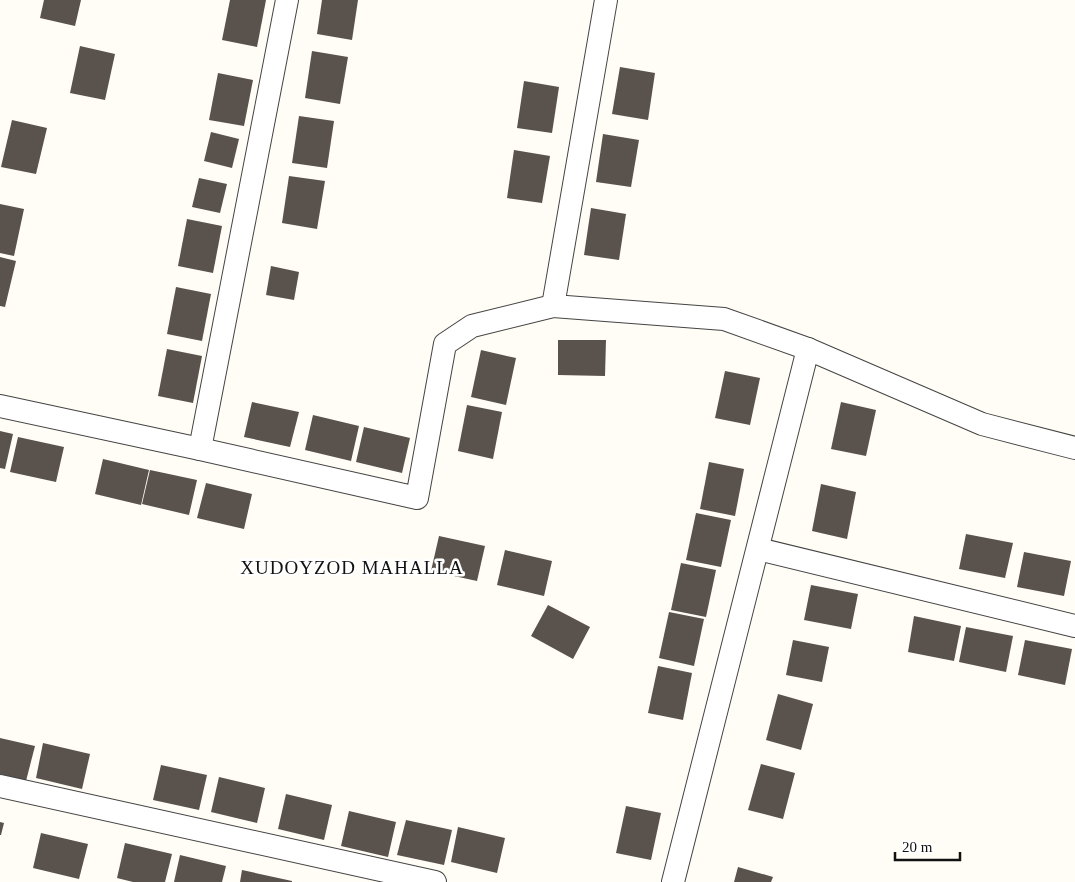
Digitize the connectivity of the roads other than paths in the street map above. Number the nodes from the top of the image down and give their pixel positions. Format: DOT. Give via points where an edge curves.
graph roads {
  1 [pos="288,0"];
  2 [pos="606,0"];
  3 [pos="553,306"];
  4 [pos="808,349"];
  5 [pos="0,406"];
  6 [pos="1075,448"];
  7 [pos="200,449"];
  8 [pos="758,549"];
  9 [pos="1075,626"];
  10 [pos="0,786"];
  11 [pos="435,882"];
  12 [pos="673,882"];
  1 -- 7 [label="street"];
  2 -- 3 [label="street"];
  3 -- 4 [label="street" via="724,319"];
  3 -- 7 [label="street" via="472,326 446,344 417,498"];
  4 -- 6 [label="street" via="982,424"];
  4 -- 8 [label="street"];
  5 -- 7 [label="street"];
  8 -- 9 [label="street"];
  8 -- 12 [label="street"];
  10 -- 11 [label="street"];
}
